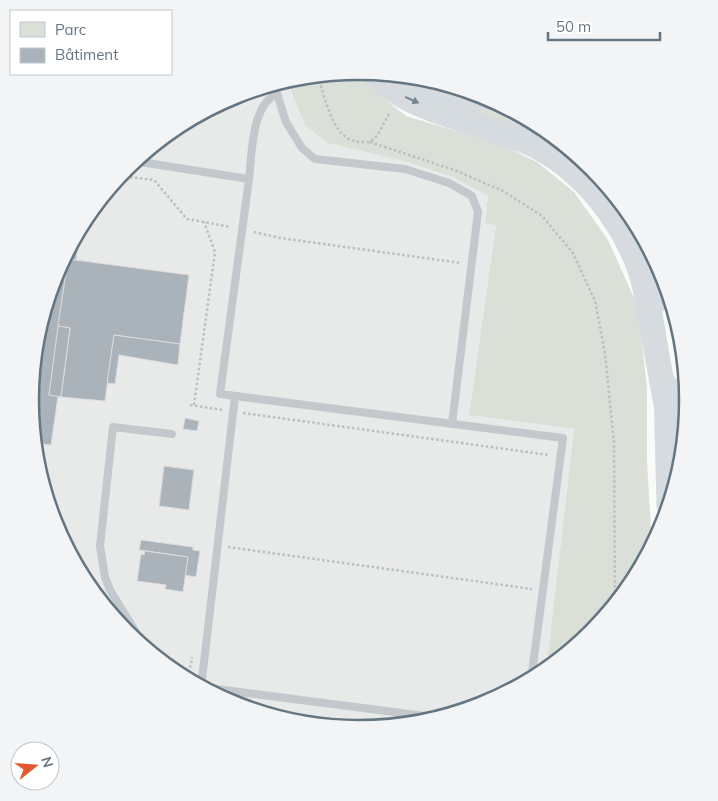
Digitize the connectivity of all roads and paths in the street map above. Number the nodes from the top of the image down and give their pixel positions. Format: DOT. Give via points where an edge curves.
graph roads {
  1 [pos="382,81"];
  2 [pos="320,83"];
  3 [pos="428,88"];
  4 [pos="276,91"];
  5 [pos="277,94"];
  6 [pos="464,98"];
  7 [pos="393,107"];
  8 [pos="370,142"];
  9 [pos="145,163"];
  10 [pos="130,177"];
  11 [pos="249,179"];
  12 [pos="204,222"];
  13 [pos="243,229"];
  14 [pos="471,267"];
  15 [pos="659,288"];
  16 [pos="235,396"];
  17 [pos="666,404"];
  18 [pos="190,405"];
  19 [pos="194,405"];
  20 [pos="234,412"];
  21 [pos="452,424"];
  22 [pos="172,434"];
  23 [pos="561,457"];
  24 [pos="668,482"];
  25 [pos="218,546"];
  26 [pos="543,590"];
  27 [pos="615,592"];
  28 [pos="131,625"];
  29 [pos="532,670"];
  30 [pos="202,680"];
  31 [pos="221,690"];
  32 [pos="419,715"];
  1 -- 17 [label="highway, one-way" via="400,95 428,108 533,145 561,162 589,186 610,212 640,273"];
  2 -- 8 [label="path" via="335,125 342,135 354,141"];
  3 -- 6 [label="highway"];
  4 -- 5 [label="lane"];
  5 -- 11 [label="lane" via="262,108 256,123"];
  5 -- 14 [label="lane" via="286,122 302,148 315,159 405,170 449,183 472,196 478,212"];
  7 -- 8 [label="path" via="377,136"];
  8 -- 27 [label="path" via="458,171 503,191 542,216 572,253 595,301 605,353 614,443"];
  9 -- 11 [label="lane"];
  10 -- 12 [label="path" via="154,180 187,219"];
  11 -- 13 [label="lane"];
  12 -- 13 [label="path"];
  12 -- 19 [label="path" via="215,252"];
  13 -- 14 [label="path" via="280,238"];
  13 -- 16 [label="lane" via="220,394"];
  14 -- 21 [label="lane"];
  15 -- 17 [label="highway"];
  16 -- 20 [label="lane"];
  16 -- 21 [label="lane"];
  17 -- 24 [label="highway"];
  18 -- 19 [label="path"];
  19 -- 20 [label="path"];
  20 -- 23 [label="path"];
  20 -- 25 [label="lane"];
  21 -- 23 [label="lane" via="564,438"];
  22 -- 28 [label="lane" via="113,427 100,546 110,590"];
  23 -- 26 [label="lane"];
  25 -- 26 [label="path"];
  25 -- 30 [label="lane"];
  26 -- 29 [label="lane"];
  31 -- 32 [label="lane"];
}
